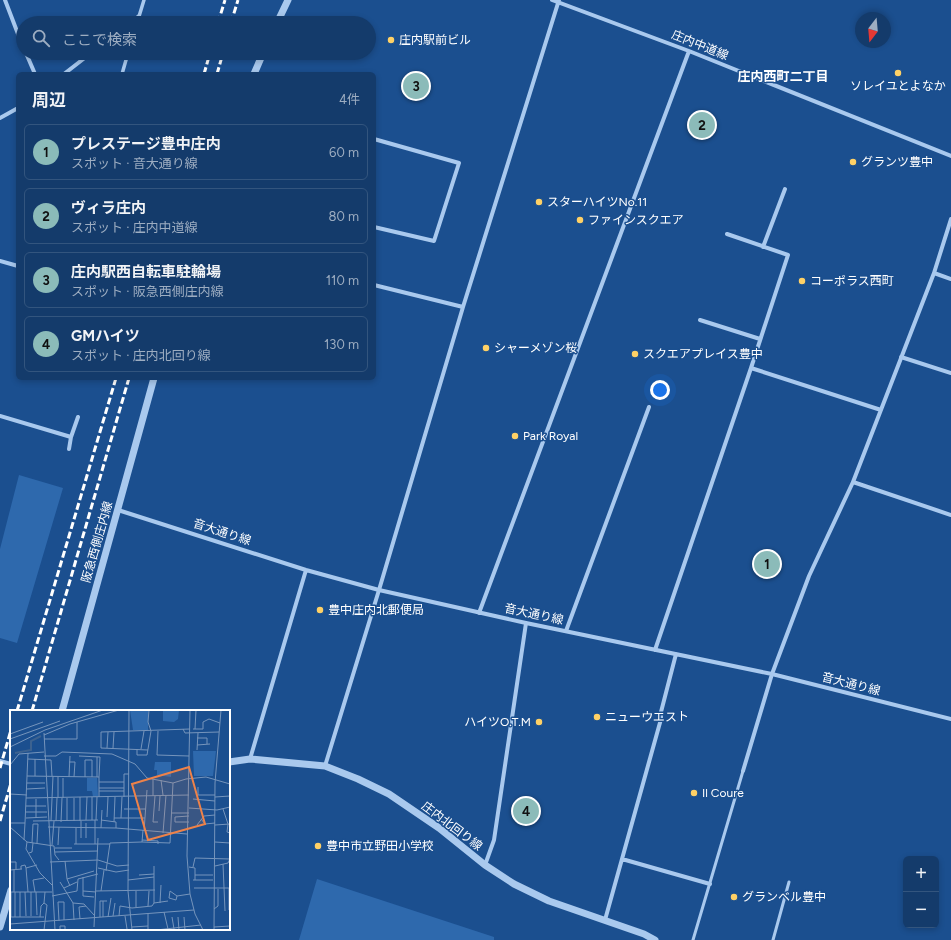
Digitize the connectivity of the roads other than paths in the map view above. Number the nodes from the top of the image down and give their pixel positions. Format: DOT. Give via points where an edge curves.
graph roads {
  1 [pos="5,0"];
  2 [pos="144,0"];
  3 [pos="288,0"];
  4 [pos="552,0"];
  5 [pos="558,1"];
  6 [pos="139,16"];
  7 [pos="280,16"];
  8 [pos="16,29"];
  9 [pos="689,51"];
  10 [pos="29,60"];
  11 [pos="82,60"];
  12 [pos="126,60"];
  13 [pos="260,60"];
  14 [pos="34,72"];
  15 [pos="67,72"];
  16 [pos="123,72"];
  17 [pos="255,72"];
  18 [pos="16,109"];
  19 [pos="0,118"];
  20 [pos="376,140"];
  21 [pos="951,156"];
  22 [pos="785,189"];
  23 [pos="951,219"];
  24 [pos="376,227"];
  25 [pos="727,234"];
  26 [pos="763,247"];
  27 [pos="0,262"];
  28 [pos="16,266"];
  29 [pos="934,273"];
  30 [pos="951,279"];
  31 [pos="376,286"];
  32 [pos="463,308"];
  33 [pos="700,320"];
  34 [pos="760,339"];
  35 [pos="901,356"];
  36 [pos="751,368"];
  37 [pos="951,373"];
  38 [pos="153,380"];
  39 [pos="649,407"];
  40 [pos="881,410"];
  41 [pos="0,416"];
  42 [pos="78,417"];
  43 [pos="71,437"];
  44 [pos="69,449"];
  45 [pos="853,482"];
  46 [pos="118,510"];
  47 [pos="951,515"];
  48 [pos="306,570"];
  49 [pos="379,590"];
  50 [pos="479,613"];
  51 [pos="526,623"];
  52 [pos="566,631"];
  53 [pos="655,650"];
  54 [pos="676,654"];
  55 [pos="772,674"];
  56 [pos="62,710"];
  57 [pos="951,719"];
  58 [pos="250,759"];
  59 [pos="0,761"];
  60 [pos="230,762"];
  61 [pos="10,764"];
  62 [pos="325,766"];
  63 [pos="743,772"];
  64 [pos="622,859"];
  65 [pos="485,865"];
  66 [pos="789,882"];
  67 [pos="710,884"];
  68 [pos="10,893"];
  69 [pos="605,920"];
  70 [pos="0,927"];
  71 [pos="655,940"];
  72 [pos="693,940"];
  73 [pos="773,940"];
  1 -- 8 [label="street"];
  2 -- 6 [label="street"];
  3 -- 7 [label="street"];
  4 -- 5 [label="street, 庄内中道線"];
  5 -- 9 [label="street, 庄内中道線"];
  5 -- 32 [label="street"];
  9 -- 21 [label="street, 庄内中道線"];
  9 -- 50 [label="street"];
  10 -- 14 [label="street"];
  11 -- 15 [label="street"];
  12 -- 16 [label="street"];
  13 -- 17 [label="street"];
  18 -- 19 [label="street"];
  20 -- 24 [label="street" via="459,163 434,241"];
  22 -- 26 [label="street"];
  23 -- 29 [label="street"];
  25 -- 26 [label="street"];
  26 -- 34 [label="street" via="788,255"];
  27 -- 28 [label="street"];
  29 -- 30 [label="street"];
  29 -- 35 [label="street"];
  31 -- 32 [label="street"];
  32 -- 49 [label="street"];
  33 -- 34 [label="street"];
  34 -- 36 [label="street"];
  35 -- 37 [label="street"];
  35 -- 40 [label="street"];
  36 -- 40 [label="street"];
  36 -- 53 [label="street"];
  38 -- 46 [label="street, 阪急西側庄内線"];
  39 -- 52 [label="street"];
  40 -- 45 [label="street"];
  41 -- 43 [label="street"];
  42 -- 43 [label="street"];
  43 -- 44 [label="street"];
  45 -- 47 [label="street"];
  45 -- 55 [label="street" via="809,576"];
  46 -- 48 [label="street, 音大通り線"];
  46 -- 56 [label="street, 阪急西側庄内線"];
  48 -- 49 [label="street, 音大通り線"];
  48 -- 58 [label="street"];
  49 -- 50 [label="street, 音大通り線"];
  49 -- 62 [label="street"];
  50 -- 51 [label="street, 音大通り線"];
  51 -- 52 [label="street, 音大通り線"];
  51 -- 65 [label="street" via="494,840"];
  52 -- 53 [label="street, 音大通り線"];
  53 -- 54 [label="street, 音大通り線"];
  54 -- 55 [label="street, 音大通り線"];
  54 -- 64 [label="street" via="661,719"];
  55 -- 57 [label="street, 音大通り線"];
  55 -- 63 [label="street"];
  58 -- 60 [label="street, 庄内北回り線"];
  58 -- 62 [label="street, 庄内北回り線"];
  59 -- 61 [label="street"];
  62 -- 65 [label="street, 庄内北回り線" via="389,794"];
  63 -- 67 [label="lane"];
  64 -- 67 [label="street"];
  64 -- 69 [label="street"];
  65 -- 69 [label="street, 庄内北回り線" via="514,884 549,901"];
  66 -- 73 [label="lane"];
  67 -- 72 [label="lane"];
  68 -- 70 [label="street"];
  69 -- 71 [label="street, 庄内北回り線"];
}
